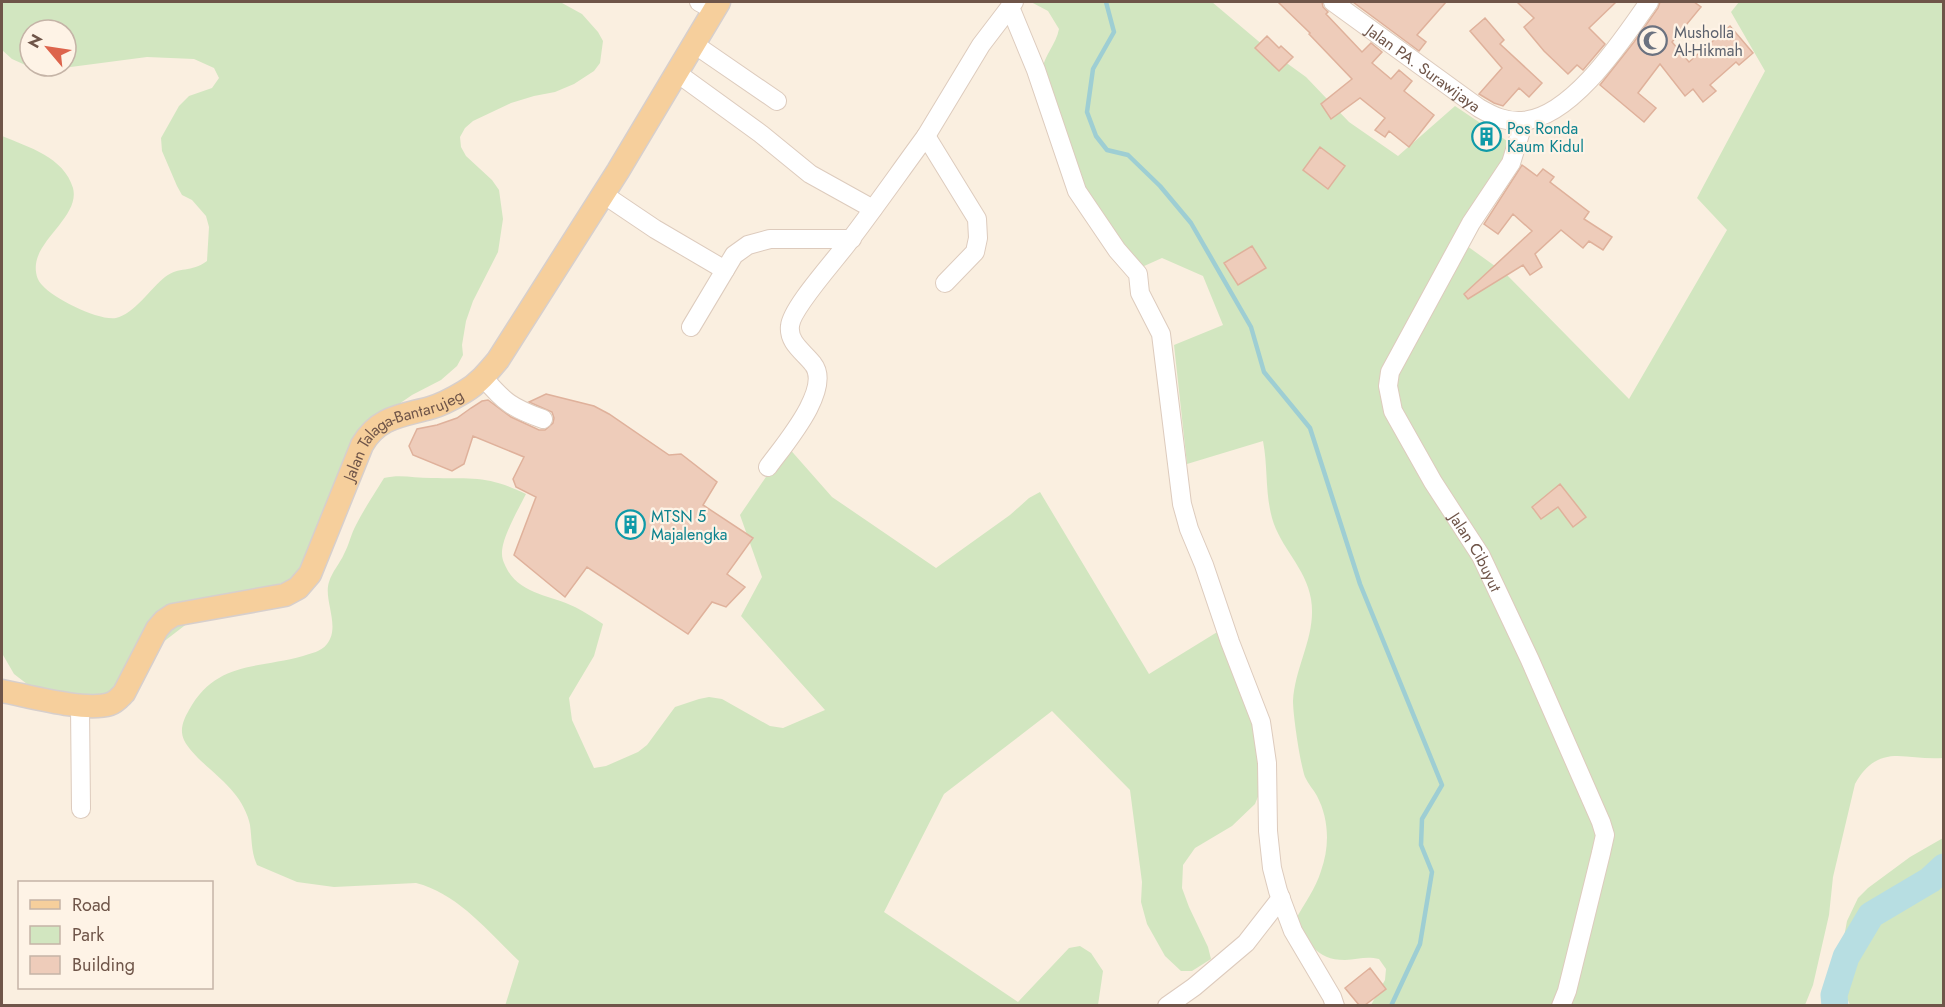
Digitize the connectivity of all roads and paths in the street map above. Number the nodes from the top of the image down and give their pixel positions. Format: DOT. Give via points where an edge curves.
graph roads {
  1 [pos="1333,2"];
  2 [pos="1649,2"];
  3 [pos="710,4"];
  4 [pos="1012,4"];
  5 [pos="694,44"];
  6 [pos="677,73"];
  7 [pos="777,101"];
  8 [pos="1524,122"];
  9 [pos="926,136"];
  10 [pos="603,194"];
  11 [pos="873,209"];
  12 [pos="852,239"];
  13 [pos="725,270"];
  14 [pos="945,284"];
  15 [pos="691,327"];
  16 [pos="483,377"];
  17 [pos="543,419"];
  18 [pos="768,468"];
  19 [pos="2,691"];
  20 [pos="80,706"];
  21 [pos="81,809"];
  22 [pos="1281,898"];
  23 [pos="1167,1005"];
  24 [pos="1335,1005"];
  25 [pos="1561,1005"];
  1 -- 8 [label="street, Jalan PA. Surawijaya" via="1479,108 1497,118"];
  2 -- 8 [label="street" via="1615,50 1564,105"];
  3 -- 5 [label="main road, Jalan Talaga-Bantarujeg"];
  4 -- 9 [label="street" via="981,45"];
  4 -- 22 [label="street" via="1077,191 1138,274 1140,293 1161,334 1176,465 1189,530 1261,722 1267,763 1270,859"];
  5 -- 6 [label="main road, Jalan Talaga-Bantarujeg"];
  5 -- 7 [label="street"];
  6 -- 10 [label="main road, Jalan Talaga-Bantarujeg"];
  6 -- 11 [label="street" via="810,174"];
  8 -- 25 [label="street, Jalan Cibuyut" via="1511,163 1471,223 1390,372 1388,386 1393,411 1411,446 1481,556 1605,835"];
  9 -- 11 [label="street"];
  9 -- 14 [label="street" via="977,219 975,252"];
  10 -- 13 [label="street"];
  10 -- 16 [label="main road, Jalan Talaga-Bantarujeg" via="498,360"];
  11 -- 12 [label="street"];
  12 -- 13 [label="street" via="770,239 748,245 734,255"];
  12 -- 18 [label="street" via="797,309 789,326 792,341 815,365 819,383 807,410"];
  13 -- 15 [label="street"];
  16 -- 17 [label="street" via="515,409"];
  16 -- 20 [label="main road, Jalan Talaga-Bantarujeg" via="465,392 433,407 388,419 369,434 310,574 298,588 285,595 173,615 157,629 117,700"];
  19 -- 20 [label="main road, Jalan Talaga-Bantarujeg"];
  20 -- 21 [label="street"];
  22 -- 23 [label="street" via="1246,943"];
  22 -- 24 [label="street" via="1293,931"];
}
